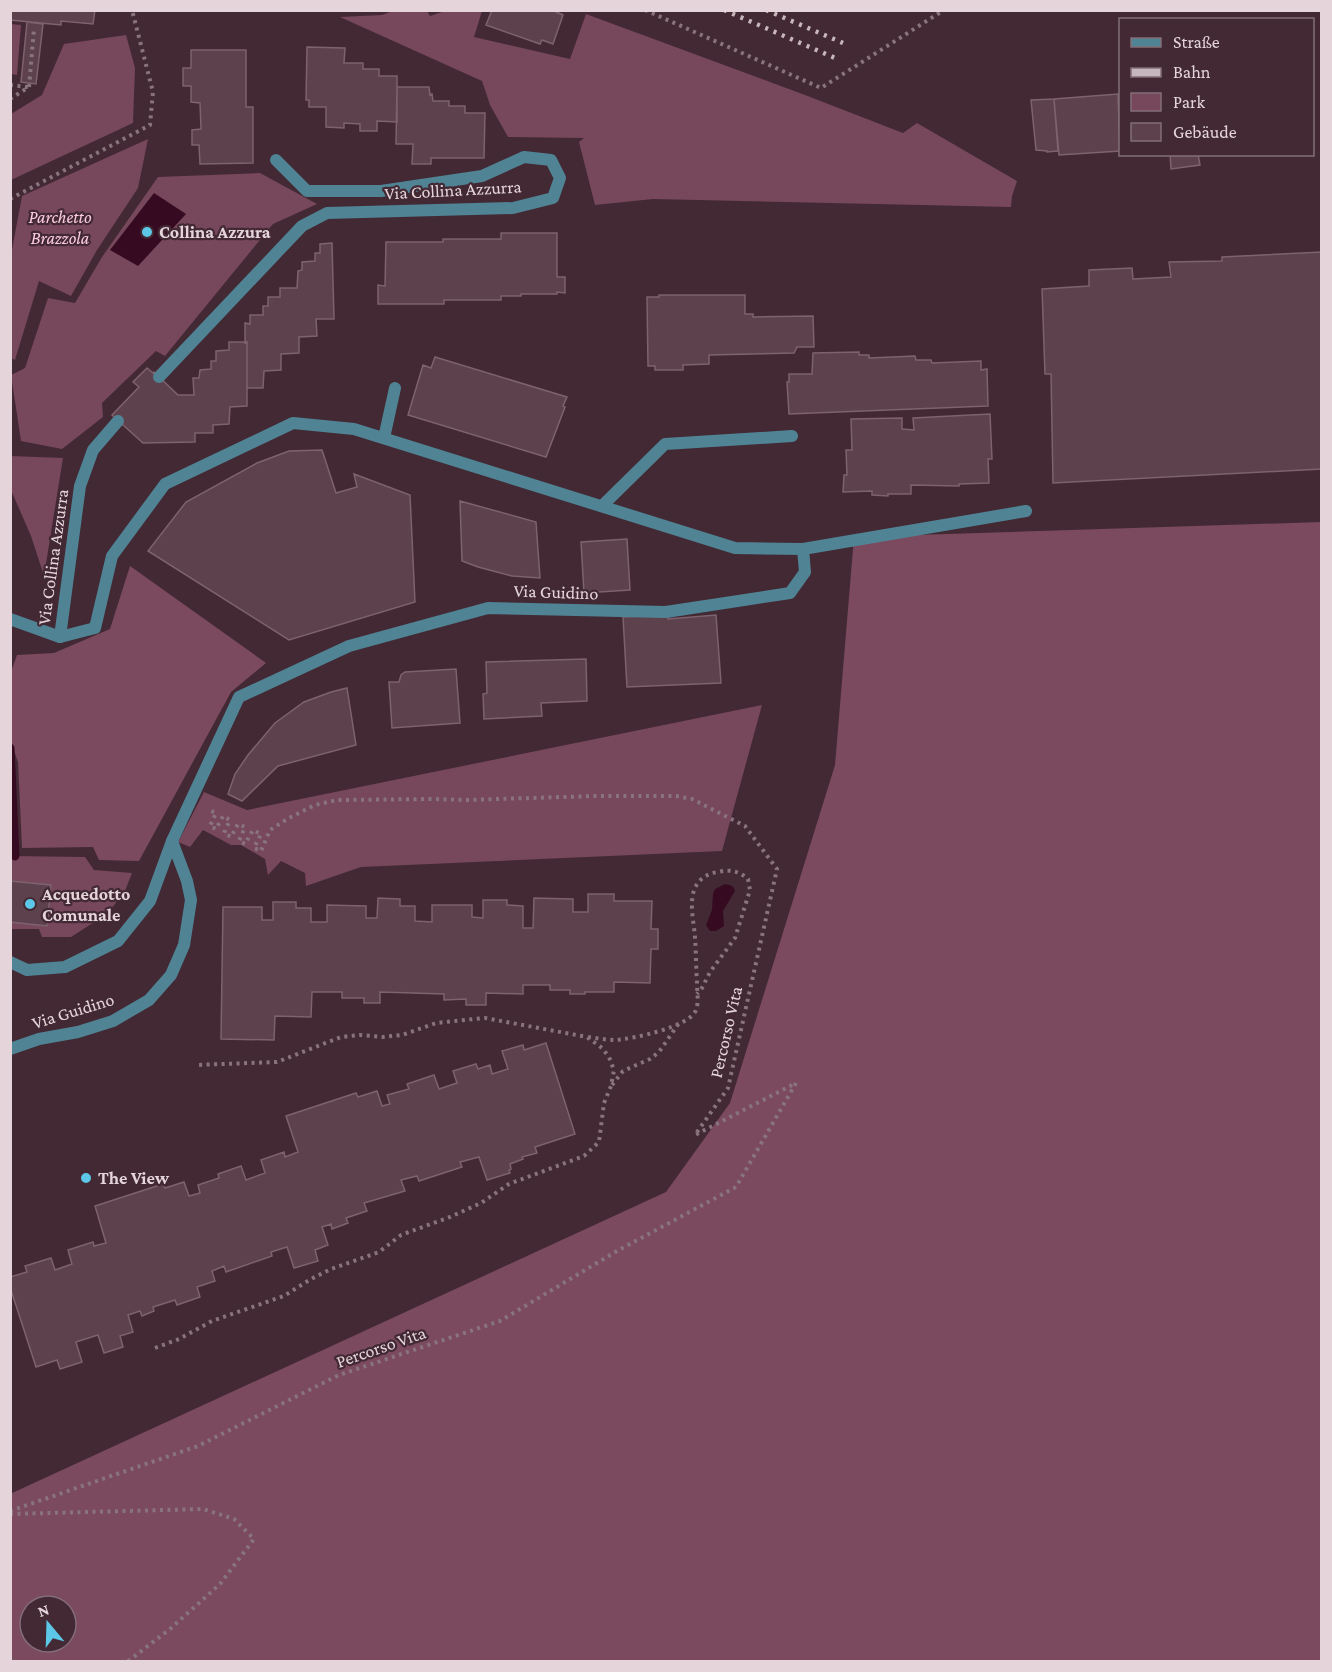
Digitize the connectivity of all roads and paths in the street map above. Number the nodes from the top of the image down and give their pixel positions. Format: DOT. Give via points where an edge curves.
graph roads {
  1 [pos="132,10"];
  2 [pos="645,10"];
  3 [pos="944,10"];
  4 [pos="34,29"];
  5 [pos="10,85"];
  6 [pos="29,87"];
  7 [pos="10,99"];
  8 [pos="276,160"];
  9 [pos="10,199"];
  10 [pos="159,377"];
  11 [pos="395,388"];
  12 [pos="118,421"];
  13 [pos="792,436"];
  14 [pos="384,438"];
  15 [pos="602,507"];
  16 [pos="1026,511"];
  17 [pos="803,549"];
  18 [pos="10,619"];
  19 [pos="60,637"];
  20 [pos="185,812"];
  21 [pos="172,841"];
  22 [pos="10,962"];
  23 [pos="697,994"];
  24 [pos="680,1023"];
  25 [pos="587,1037"];
  26 [pos="10,1049"];
  27 [pos="196,1065"];
  28 [pos="611,1086"];
  29 [pos="154,1348"];
  30 [pos="10,1512"];
  31 [pos="127,1662"];
  1 -- 9 [label="path" via="153,92 150,125"];
  2 -- 3 [label="path" via="821,88"];
  4 -- 6 [label="path"];
  5 -- 6 [label="path"];
  6 -- 7 [label="path"];
  8 -- 10 [label="street, Via Collina Azzurra" via="307,191 381,191 482,176 524,157 551,160 560,178 553,198 513,208 327,213 302,226"];
  11 -- 14 [label="street"];
  12 -- 19 [label="street, Via Collina Azzurra" via="93,450 80,486"];
  13 -- 15 [label="street" via="665,444"];
  14 -- 15 [label="street"];
  14 -- 19 [label="street" via="354,429 293,423 165,484 112,556 95,628"];
  15 -- 17 [label="street" via="735,548"];
  16 -- 17 [label="street"];
  17 -- 20 [label="street, Via Guidino" via="805,572 790,593 666,612 488,608 349,646 239,697"];
  18 -- 19 [label="street"];
  20 -- 21 [label="street, Via Guidino"];
  20 -- 30 [label="path, Percorso Vita" via="216,813 210,826 216,829 223,816 230,820 224,833 231,837 238,824 245,827 239,841 245,844 253,830 261,834 254,848 261,851 270,830 315,805 338,800 664,796 692,799 745,826 777,869 728,1088 695,1135 796,1083 736,1187 617,1251 501,1322 339,1375 198,1446"];
  21 -- 22 [label="street, Via Guidino" via="150,901 118,941 65,967 27,970"];
  21 -- 26 [label="street, Via Guidino" via="191,900 184,945 171,975 149,1000 113,1021"];
  23 -- 23 [label="path" via="693,894 696,885 704,877 721,871 738,872 748,879 750,890 735,938"];
  23 -- 24 [label="path" via="696,1011"];
  24 -- 25 [label="path" via="636,1037"];
  24 -- 28 [label="path" via="659,1052 623,1071"];
  25 -- 27 [label="path" via="485,1018 435,1023 402,1035 341,1037 277,1062"];
  25 -- 28 [label="path" via="609,1057 614,1070"];
  28 -- 29 [label="path" via="604,1103 599,1142 584,1156 509,1184 481,1203 401,1235 378,1252 331,1269 284,1296 212,1321"];
  30 -- 31 [label="path" via="203,1509 234,1519 254,1539 220,1584"];
}
